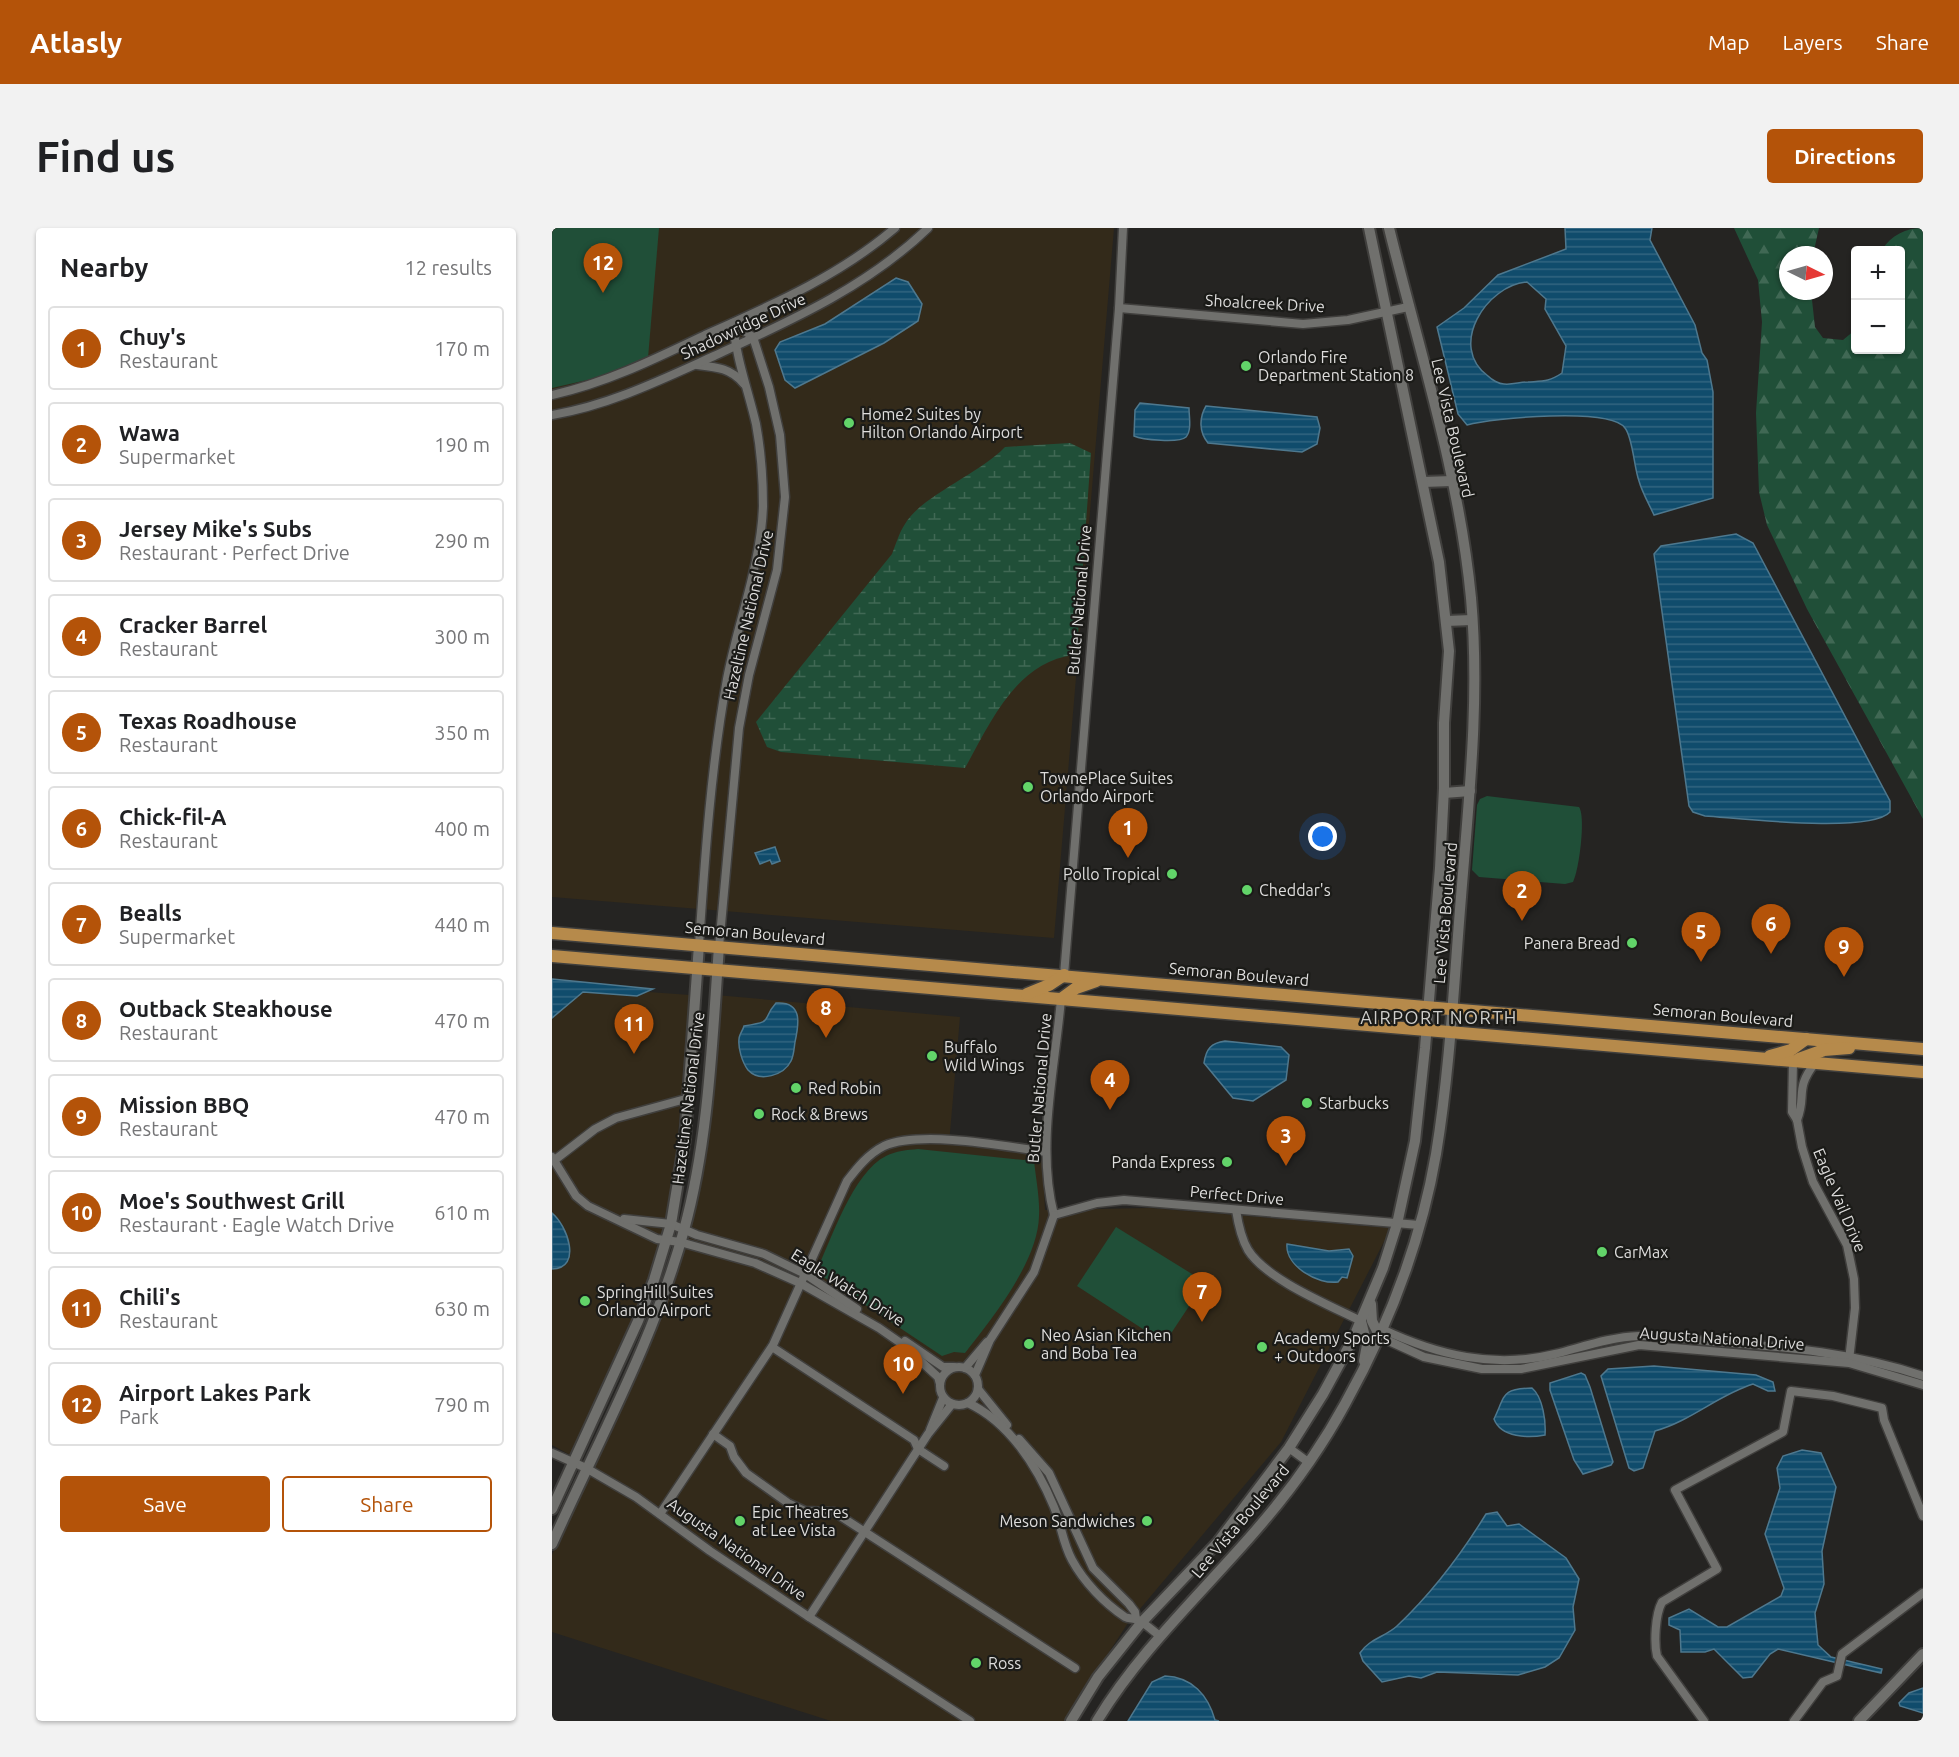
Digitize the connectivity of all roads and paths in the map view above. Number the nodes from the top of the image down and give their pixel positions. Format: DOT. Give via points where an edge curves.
graph roads {
  1 [pos="895,228"];
  2 [pos="1123,228"];
  3 [pos="1369,228"];
  4 [pos="1389,228"];
  5 [pos="922,230"];
  6 [pos="1408,307"];
  7 [pos="1119,308"];
  8 [pos="1386,313"];
  9 [pos="733,323"];
  10 [pos="753,337"];
  11 [pos="735,346"];
  12 [pos="694,365"];
  13 [pos="745,384"];
  14 [pos="552,395"];
  15 [pos="552,415"];
  16 [pos="1452,481"];
  17 [pos="1422,482"];
  18 [pos="1472,620"];
  19 [pos="1446,621"];
  20 [pos="1470,791"];
  21 [pos="1444,793"];
  22 [pos="552,933"];
  23 [pos="699,945"];
  24 [pos="719,946"];
  25 [pos="552,956"];
  26 [pos="699,968"];
  27 [pos="717,970"];
  28 [pos="1064,975"];
  29 [pos="1103,979"];
  30 [pos="1023,995"];
  31 [pos="1061,999"];
  32 [pos="1428,1006"];
  33 [pos="1452,1008"];
  34 [pos="1427,1030"];
  35 [pos="1450,1032"];
  36 [pos="1806,1039"];
  37 [pos="1883,1046"];
  38 [pos="1923,1049"];
  39 [pos="1754,1058"];
  40 [pos="1794,1061"];
  41 [pos="1815,1063"];
  42 [pos="1923,1072"];
  43 [pos="689,1098"];
  44 [pos="1797,1120"];
  45 [pos="1046,1152"];
  46 [pos="554,1158"];
  47 [pos="1236,1210"];
  48 [pos="1054,1215"];
  49 [pos="617,1218"];
  50 [pos="671,1224"];
  51 [pos="1397,1224"];
  52 [pos="1419,1225"];
  53 [pos="684,1229"];
  54 [pos="666,1240"];
  55 [pos="681,1242"];
  56 [pos="805,1274"];
  57 [pos="800,1283"];
  58 [pos="1371,1300"];
  59 [pos="1361,1321"];
  60 [pos="1381,1333"];
  61 [pos="990,1340"];
  62 [pos="772,1347"];
  63 [pos="1850,1359"];
  64 [pos="954,1367"];
  65 [pos="965,1368"];
  66 [pos="1363,1370"];
  67 [pos="975,1375"];
  68 [pos="1923,1376"];
  69 [pos="940,1384"];
  70 [pos="1923,1385"];
  71 [pos="978,1389"];
  72 [pos="943,1398"];
  73 [pos="968,1403"];
  74 [pos="952,1404"];
  75 [pos="713,1434"];
  76 [pos="928,1434"];
  77 [pos="1289,1448"];
  78 [pos="918,1449"];
  79 [pos="552,1453"];
  80 [pos="1308,1462"];
  81 [pos="573,1463"];
  82 [pos="944,1466"];
  83 [pos="586,1468"];
  84 [pos="552,1509"];
  85 [pos="660,1514"];
  86 [pos="1923,1516"];
  87 [pos="864,1531"];
  88 [pos="552,1544"];
  89 [pos="1923,1593"];
  90 [pos="809,1617"];
  91 [pos="1139,1621"];
  92 [pos="1160,1636"];
  93 [pos="1923,1654"];
  94 [pos="1074,1668"];
  95 [pos="970,1721"];
  96 [pos="1071,1721"];
  97 [pos="1097,1721"];
  98 [pos="1704,1721"];
  99 [pos="1794,1721"];
  100 [pos="1859,1721"];
  1 -- 9 [label="street, Shadowridge Drive" via="843,267"];
  2 -- 7 [label="street, Butler National Drive"];
  3 -- 8 [label="street, Lee Vista Boulevard"];
  4 -- 6 [label="street, Lee Vista Boulevard"];
  5 -- 10 [label="street, Shadowridge Drive" via="855,286"];
  6 -- 8 [label="street, Shoalcreek Drive"];
  6 -- 16 [label="street, Lee Vista Boulevard"];
  7 -- 8 [label="street, Shoalcreek Drive" via="1303,324"];
  7 -- 28 [label="street, Butler National Drive"];
  8 -- 17 [label="street, Lee Vista Boulevard"];
  9 -- 10 [label="street"];
  9 -- 11 [label="street, Hazeltine National Drive"];
  9 -- 14 [label="street, Shadowridge Drive" via="616,376"];
  10 -- 11 [label="street, Shadowridge Drive"];
  10 -- 24 [label="street, Hazeltine National Drive" via="780,435 784,522 777,570 741,712"];
  11 -- 12 [label="street, Shadowridge Drive"];
  11 -- 13 [label="street, Hazeltine National Drive"];
  12 -- 13 [label="street" via="724,369"];
  12 -- 15 [label="street, Shadowridge Drive" via="611,401"];
  13 -- 23 [label="street, Hazeltine National Drive" via="760,452 762,520 722,705 712,776"];
  16 -- 17 [label="street"];
  16 -- 18 [label="street, Lee Vista Boulevard"];
  17 -- 19 [label="street, Lee Vista Boulevard" via="1439,562"];
  18 -- 19 [label="street"];
  18 -- 20 [label="street, Lee Vista Boulevard"];
  19 -- 21 [label="street, Lee Vista Boulevard" via="1449,651"];
  20 -- 21 [label="street"];
  20 -- 33 [label="street, Lee Vista Boulevard"];
  21 -- 32 [label="street, Lee Vista Boulevard"];
  22 -- 23 [label="main road, Semoran Boulevard"];
  23 -- 24 [label="main road, Semoran Boulevard"];
  23 -- 26 [label="street, Hazeltine National Drive"];
  24 -- 27 [label="street, Hazeltine National Drive"];
  24 -- 28 [label="main road, Semoran Boulevard"];
  25 -- 26 [label="main road"];
  26 -- 27 [label="main road"];
  26 -- 43 [label="street, Hazeltine National Drive"];
  27 -- 30 [label="main road"];
  27 -- 53 [label="street, Hazeltine National Drive" via="703,1131"];
  28 -- 29 [label="main road, Semoran Boulevard"];
  28 -- 30 [label="main road"];
  29 -- 31 [label="main road" via="1076,988"];
  29 -- 32 [label="main road, Semoran Boulevard"];
  30 -- 31 [label="main road"];
  31 -- 34 [label="main road"];
  31 -- 45 [label="street, Butler National Drive"];
  32 -- 33 [label="main road, Semoran Boulevard"];
  32 -- 34 [label="street, Lee Vista Boulevard"];
  33 -- 35 [label="street, Lee Vista Boulevard"];
  33 -- 36 [label="main road, Semoran Boulevard"];
  34 -- 35 [label="main road"];
  34 -- 51 [label="street, Lee Vista Boulevard" via="1414,1141"];
  35 -- 39 [label="main road"];
  35 -- 52 [label="street, Lee Vista Boulevard" via="1436,1154"];
  36 -- 37 [label="main road, Semoran Boulevard"];
  36 -- 39 [label="main road" via="1791,1050"];
  37 -- 38 [label="main road, Semoran Boulevard"];
  37 -- 40 [label="main road" via="1824,1050"];
  39 -- 40 [label="main road"];
  40 -- 41 [label="main road"];
  40 -- 44 [label="street, Eagle Vail Drive" via="1792,1112"];
  41 -- 42 [label="main road"];
  41 -- 44 [label="street, Eagle Vail Drive" via="1802,1082"];
  43 -- 46 [label="street" via="616,1118"];
  43 -- 50 [label="street, Hazeltine National Drive"];
  44 -- 63 [label="street, Eagle Vail Drive" via="1813,1182 1847,1245 1856,1308"];
  45 -- 48 [label="street, Butler National Drive" via="1047,1190"];
  45 -- 56 [label="street" via="927,1140 900,1141 882,1147 846,1181"];
  46 -- 49 [label="street, Eagle Watch Drive" via="576,1196 588,1206"];
  47 -- 48 [label="street, Perfect Drive" via="1124,1200"];
  47 -- 51 [label="street, Perfect Drive"];
  47 -- 59 [label="street" via="1248,1250 1262,1266"];
  48 -- 61 [label="street" via="1034,1272"];
  49 -- 50 [label="street, Eagle Watch Drive"];
  49 -- 54 [label="street, Eagle Watch Drive"];
  50 -- 53 [label="street, Eagle Watch Drive"];
  50 -- 54 [label="street, Hazeltine National Drive"];
  51 -- 52 [label="street, Perfect Drive"];
  51 -- 58 [label="street, Lee Vista Boulevard"];
  52 -- 60 [label="street, Lee Vista Boulevard"];
  53 -- 55 [label="street, Hazeltine National Drive"];
  53 -- 56 [label="street, Eagle Watch Drive" via="764,1254"];
  54 -- 55 [label="street, Eagle Watch Drive"];
  54 -- 81 [label="street, Hazeltine National Drive" via="638,1321"];
  55 -- 57 [label="street, Eagle Watch Drive" via="755,1263"];
  55 -- 83 [label="street, Hazeltine National Drive" via="652,1324"];
  56 -- 57 [label="street"];
  56 -- 64 [label="street, Eagle Watch Drive" via="943,1367"];
  57 -- 62 [label="street"];
  57 -- 69 [label="street, Eagle Watch Drive" via="902,1344 938,1377"];
  58 -- 59 [label="street, Lee Vista Boulevard"];
  58 -- 60 [label="street" via="1372,1321"];
  59 -- 66 [label="street" via="1366,1345"];
  59 -- 77 [label="street, Lee Vista Boulevard" via="1333,1377"];
  60 -- 63 [label="street, Augusta National Drive" via="1424,1357 1482,1369 1521,1369 1639,1345"];
  60 -- 66 [label="street, Lee Vista Boulevard"];
  61 -- 65 [label="street"];
  61 -- 67 [label="street"];
  62 -- 75 [label="street"];
  62 -- 78 [label="street" via="914,1440"];
  63 -- 68 [label="street, Augusta National Drive"];
  63 -- 70 [label="street, Augusta National Drive"];
  64 -- 65 [label="street, Eagle Watch Drive"];
  64 -- 69 [label="street" via="944,1374"];
  65 -- 67 [label="street, Eagle Watch Drive"];
  66 -- 80 [label="street, Lee Vista Boulevard"];
  67 -- 71 [label="street"];
  69 -- 72 [label="street, Eagle Watch Drive"];
  71 -- 73 [label="street"];
  71 -- 91 [label="street" via="1049,1473 1093,1568"];
  72 -- 74 [label="street"];
  72 -- 76 [label="street"];
  73 -- 74 [label="street"];
  73 -- 91 [label="street" via="1003,1427 1040,1476 1071,1559 1086,1581 1127,1618"];
  74 -- 76 [label="street"];
  75 -- 85 [label="street"];
  75 -- 87 [label="street" via="730,1446 746,1473 788,1503 805,1510 834,1512"];
  76 -- 78 [label="street, Augusta National Drive"];
  77 -- 80 [label="street"];
  77 -- 91 [label="street, Lee Vista Boulevard" via="1218,1542"];
  78 -- 82 [label="street"];
  78 -- 87 [label="street, Augusta National Drive"];
  79 -- 81 [label="street, Augusta National Drive"];
  80 -- 92 [label="street, Lee Vista Boulevard" via="1260,1526"];
  81 -- 83 [label="street, Augusta National Drive"];
  81 -- 84 [label="street, Hazeltine National Drive"];
  83 -- 85 [label="street, Augusta National Drive"];
  83 -- 88 [label="street, Hazeltine National Drive"];
  85 -- 90 [label="street, Augusta National Drive"];
  86 -- 98 [label="street" via="1882,1408 1791,1391 1783,1432 1675,1490 1717,1569 1662,1602 1656,1650"];
  87 -- 90 [label="street, Augusta National Drive"];
  87 -- 94 [label="street"];
  89 -- 99 [label="street" via="1842,1654 1837,1676 1823,1682"];
  90 -- 95 [label="street"];
  91 -- 92 [label="street"];
  91 -- 96 [label="street, Lee Vista Boulevard"];
  92 -- 97 [label="street, Lee Vista Boulevard"];
  93 -- 100 [label="street"];
}
